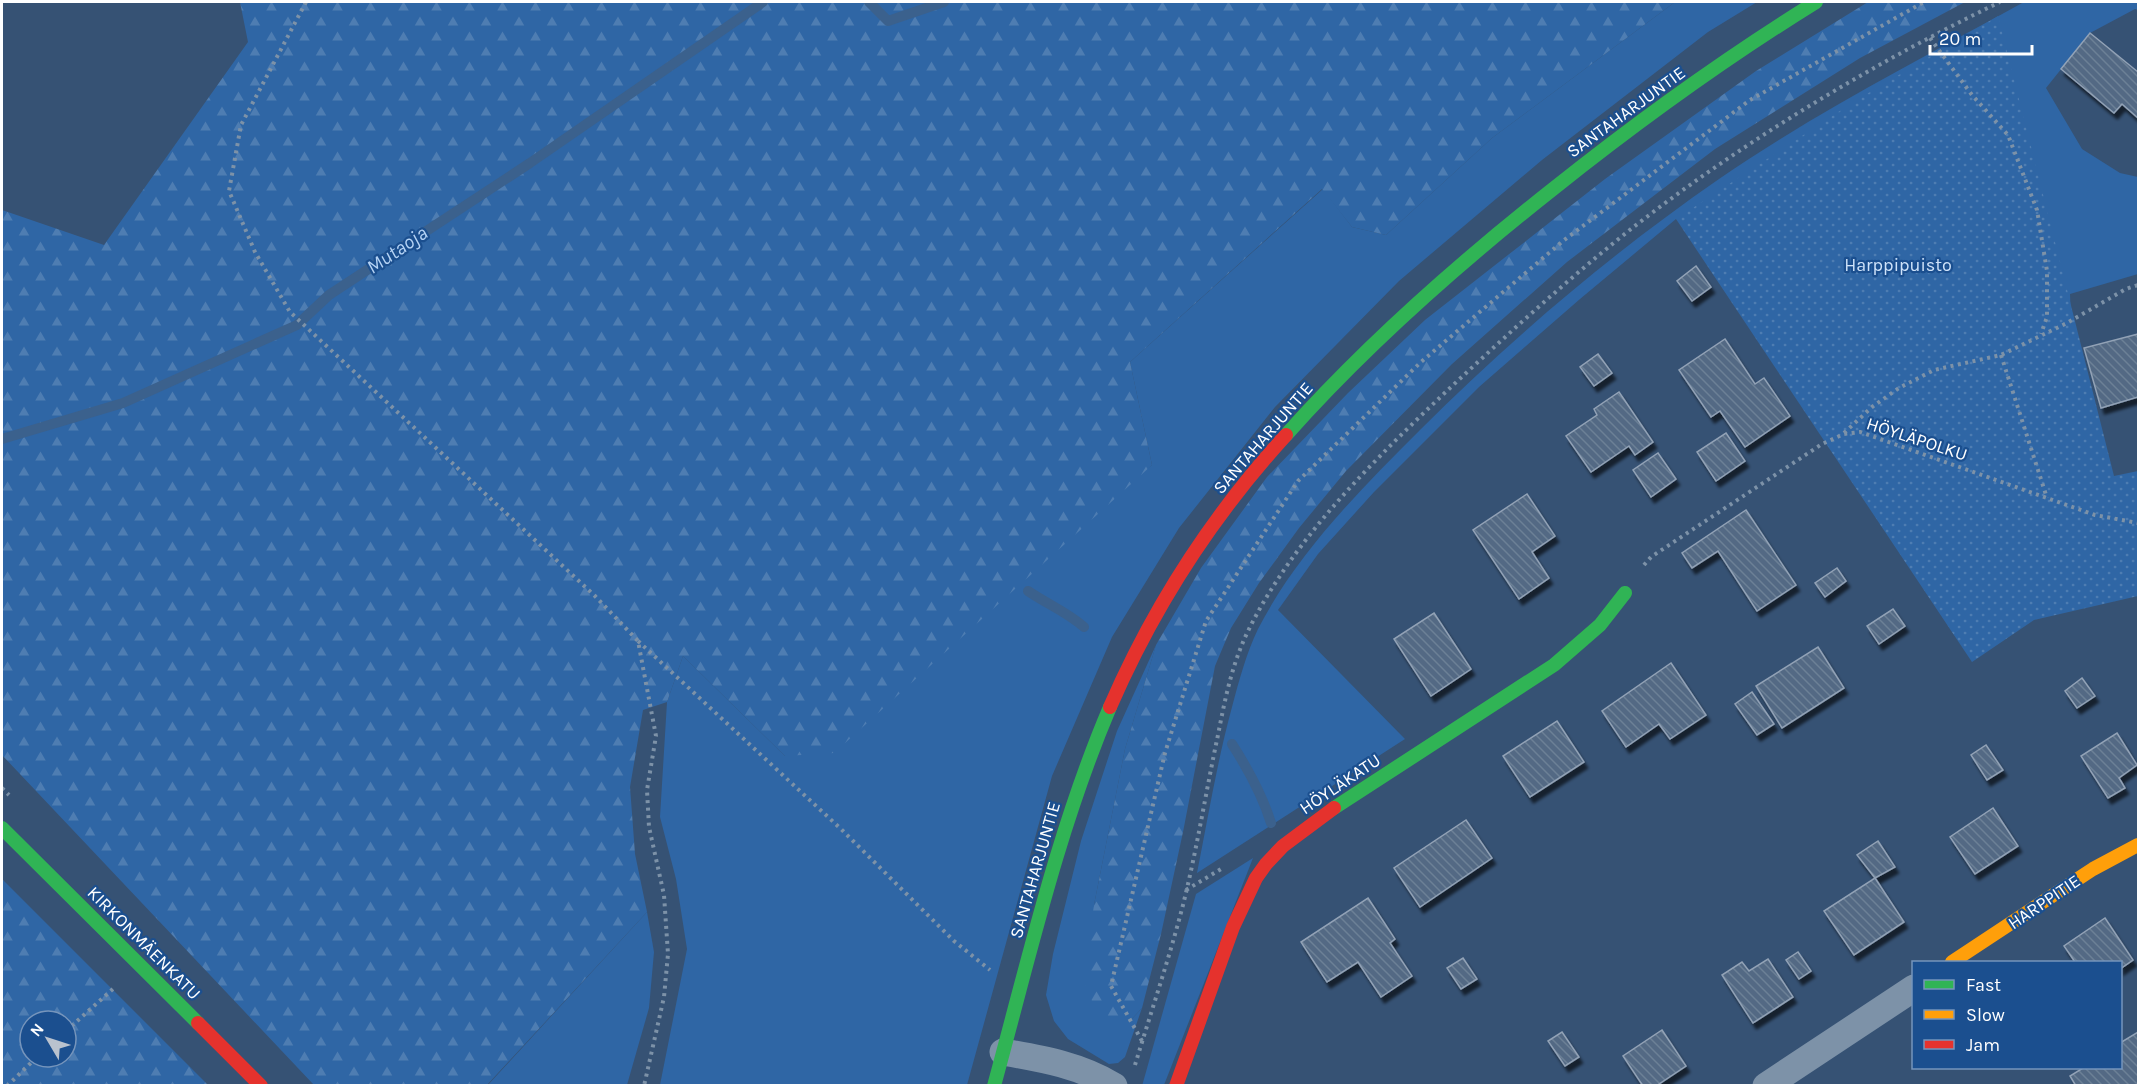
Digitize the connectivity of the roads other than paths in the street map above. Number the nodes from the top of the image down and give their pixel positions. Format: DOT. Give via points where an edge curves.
graph roads {
  1 [pos="1816,2"];
  2 [pos="1625,593"];
  3 [pos="2,828"];
  4 [pos="2139,845"];
  5 [pos="1955,961"];
  6 [pos="1912,989"];
  7 [pos="1003,1052"];
  8 [pos="1123,1080"];
  9 [pos="261,1086"];
  10 [pos="994,1086"];
  11 [pos="1176,1086"];
  12 [pos="1766,1086"];
  1 -- 7 [label="main road, SANTAHARJUNTIE" via="1655,110 1526,210 1404,315 1281,441 1235,496 1164,600 1104,721 1076,794"];
  2 -- 11 [label="main road, HÖYLÄKATU" via="1575,650 1545,673 1358,791 1275,852 1235,922"];
  3 -- 9 [label="main road, KIRKONMÄENKATU"];
  4 -- 5 [label="main road, HARPPITIE" via="2086,874"];
  6 -- 12 [label="street"];
  7 -- 8 [label="street"];
  7 -- 10 [label="main road, SANTAHARJUNTIE"];
}
